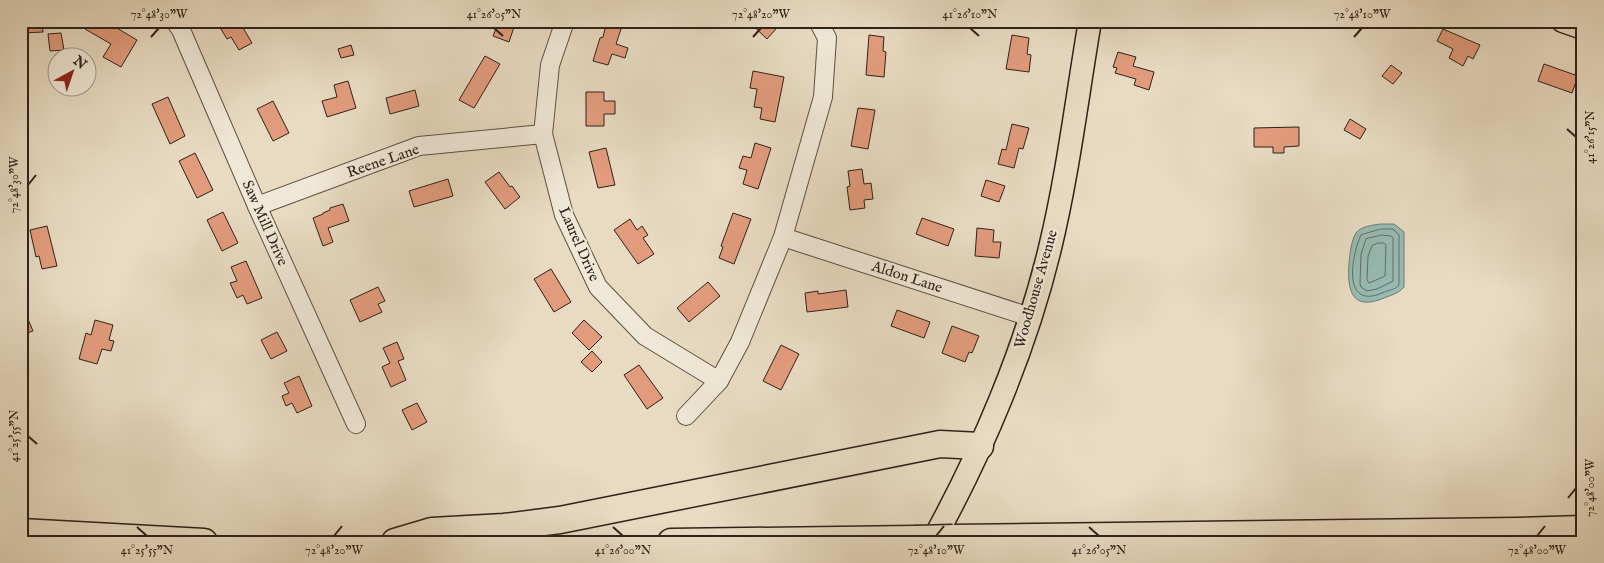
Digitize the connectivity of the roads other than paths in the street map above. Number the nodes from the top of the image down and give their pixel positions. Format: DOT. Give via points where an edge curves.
graph roads {
  1 [pos="174,21"];
  2 [pos="565,21"];
  3 [pos="818,21"];
  4 [pos="1090,21"];
  5 [pos="1563,21"];
  6 [pos="1583,28"];
  7 [pos="543,134"];
  8 [pos="257,206"];
  9 [pos="783,237"];
  10 [pos="1030,317"];
  11 [pos="719,381"];
  12 [pos="686,416"];
  13 [pos="356,424"];
  14 [pos="980,446"];
  15 [pos="1583,529"];
  16 [pos="21,532"];
  17 [pos="934,540"];
  18 [pos="204,542"];
  19 [pos="395,542"];
  20 [pos="671,542"];
  1 -- 8 [label="street, Saw Mill Drive" via="181,30"];
  2 -- 7 [label="street, Laurel Drive" via="550,65"];
  3 -- 9 [label="street" via="827,38 823,97"];
  4 -- 10 [label="main road, Woodhouse Avenue" via="1057,215"];
  5 -- 6 [label="main road"];
  7 -- 8 [label="street, Reene Lane" via="419,146"];
  7 -- 11 [label="street, Laurel Drive" via="564,216 598,287 645,336"];
  8 -- 13 [label="street, Saw Mill Drive"];
  9 -- 10 [label="street, Aldon Lane"];
  9 -- 11 [label="street" via="740,342"];
  10 -- 14 [label="main road, Woodhouse Avenue"];
  11 -- 12 [label="street"];
  14 -- 17 [label="main road, Woodhouse Avenue"];
  14 -- 19 [label="highway" via="940,444 569,519 504,528 432,531"];
  15 -- 17 [label="highway"];
  16 -- 18 [label="highway"];
  17 -- 20 [label="highway"];
}
